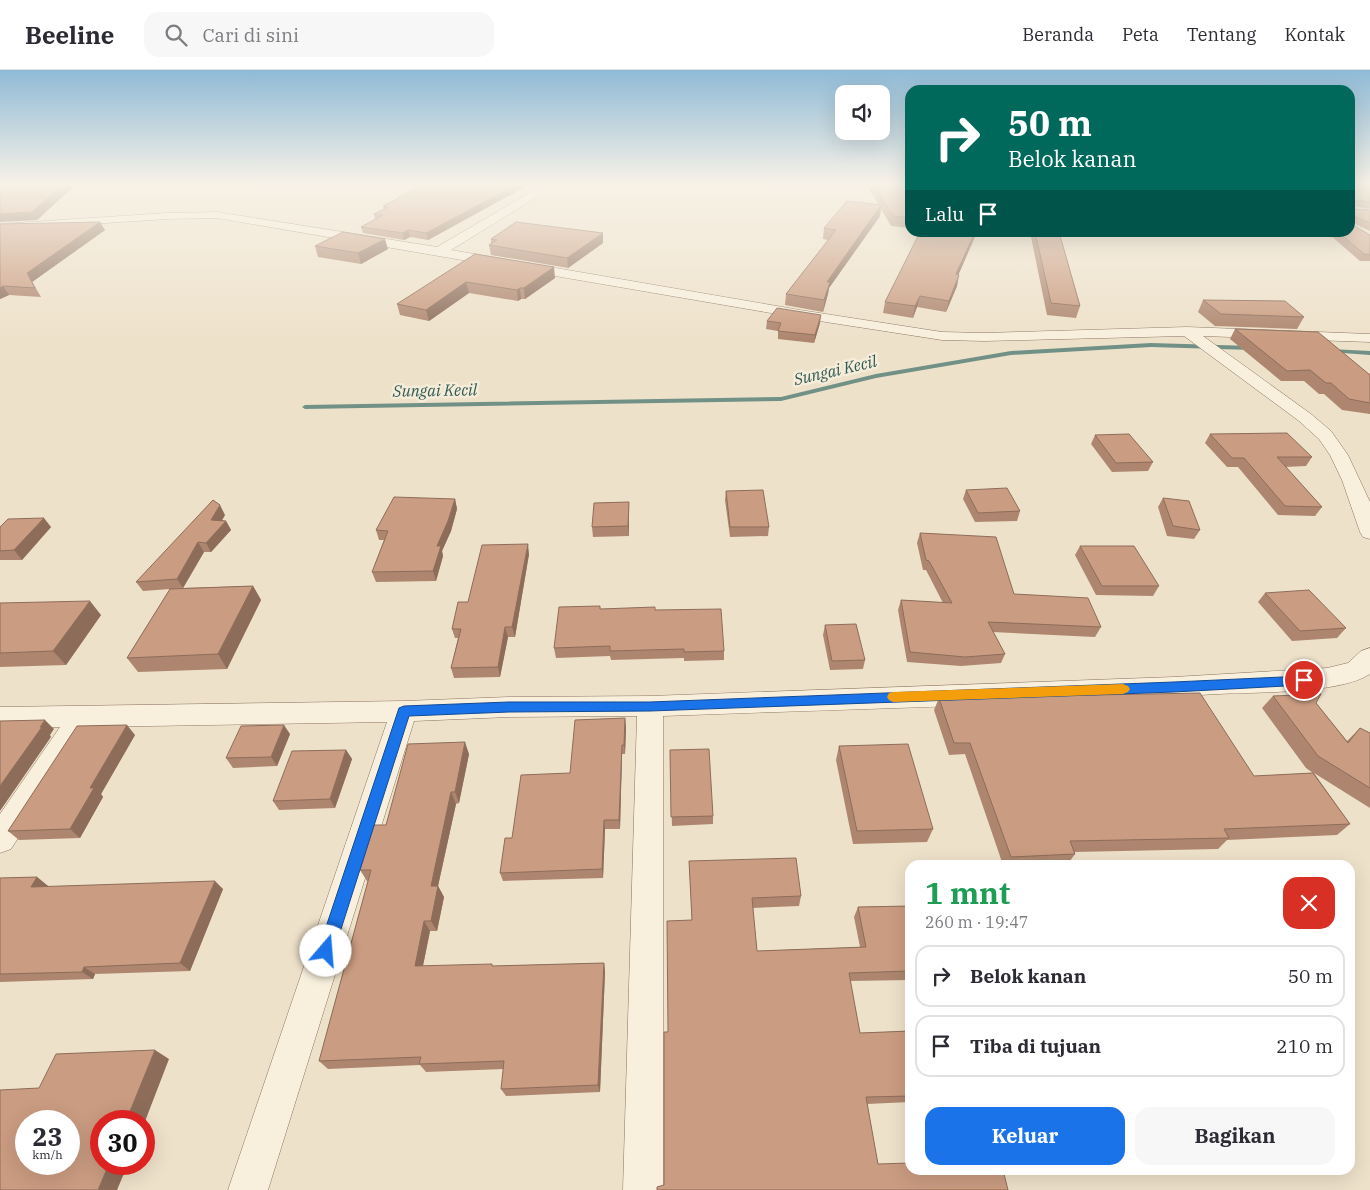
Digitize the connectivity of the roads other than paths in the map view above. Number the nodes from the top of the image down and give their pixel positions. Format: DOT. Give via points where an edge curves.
graph roads {
  1 [pos="341,235"];
  2 [pos="466,235"];
  3 [pos="440,251"];
  4 [pos="1187,331"];
  5 [pos="1370,338"];
  6 [pos="1370,532"];
  7 [pos="1370,657"];
  8 [pos="650,706"];
  9 [pos="404,711"];
  10 [pos="82,716"];
  11 [pos="0,718"];
  12 [pos="0,839"];
  13 [pos="248,1190"];
  14 [pos="643,1190"];
  1 -- 3 [label="street"];
  2 -- 3 [label="street"];
  3 -- 4 [label="street" via="942,336"];
  4 -- 5 [label="street"];
  4 -- 6 [label="street" via="1325,435 1344,467"];
  7 -- 8 [label="street" via="1362,668 1349,674 1304,680"];
  8 -- 9 [label="street"];
  8 -- 14 [label="street"];
  9 -- 10 [label="street"];
  9 -- 13 [label="street"];
  10 -- 11 [label="street"];
  10 -- 12 [label="street"];
}
